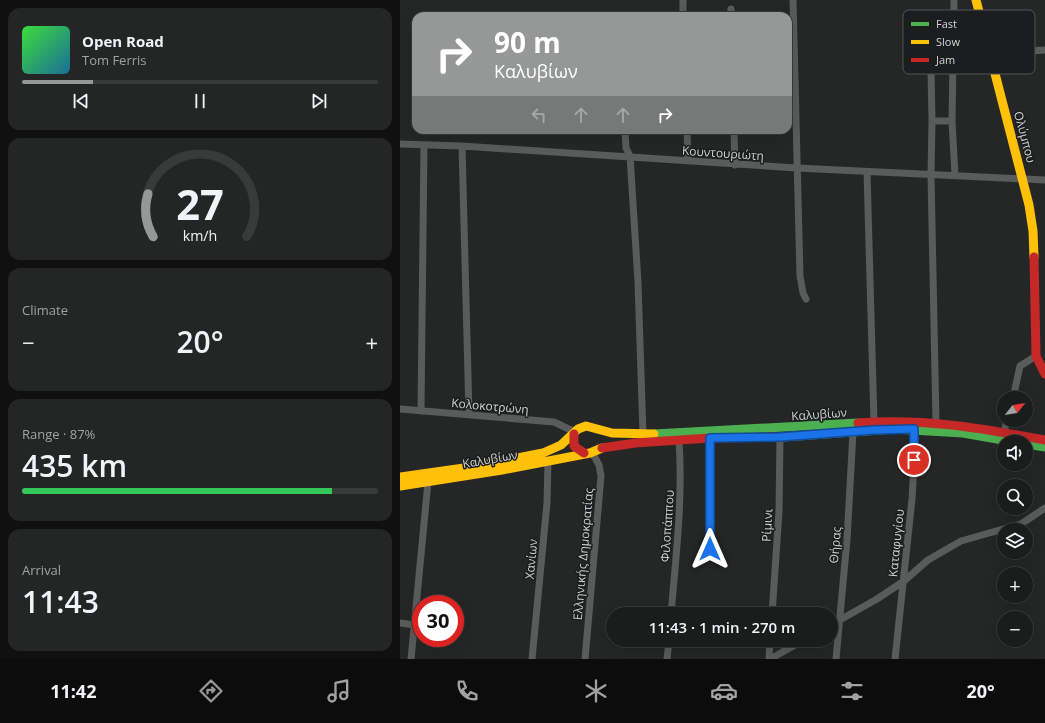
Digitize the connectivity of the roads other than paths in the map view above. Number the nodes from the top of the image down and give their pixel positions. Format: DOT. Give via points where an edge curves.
graph roads {
  1 [pos="683,0"];
  2 [pos="792,0"];
  3 [pos="954,0"];
  4 [pos="976,0"];
  5 [pos="954,10"];
  6 [pos="979,10"];
  7 [pos="683,12"];
  8 [pos="1045,50"];
  9 [pos="1035,51"];
  10 [pos="931,74"];
  11 [pos="953,74"];
  12 [pos="995,74"];
  13 [pos="932,120"];
  14 [pos="952,121"];
  15 [pos="625,134"];
  16 [pos="687,134"];
  17 [pos="734,134"];
  18 [pos="400,144"];
  19 [pos="424,145"];
  20 [pos="462,146"];
  21 [pos="630,156"];
  22 [pos="688,161"];
  23 [pos="735,165"];
  24 [pos="797,168"];
  25 [pos="867,172"];
  26 [pos="932,175"];
  27 [pos="955,175"];
  28 [pos="1023,179"];
  29 [pos="1045,180"];
  30 [pos="806,299"];
  31 [pos="1036,356"];
  32 [pos="1045,374"];
  33 [pos="1015,391"];
  34 [pos="400,409"];
  35 [pos="421,412"];
  36 [pos="469,415"];
  37 [pos="874,422"];
  38 [pos="936,422"];
  39 [pos="1005,427"];
  40 [pos="594,428"];
  41 [pos="914,429"];
  42 [pos="852,432"];
  43 [pos="1004,432"];
  44 [pos="574,433"];
  45 [pos="643,436"];
  46 [pos="780,437"];
  47 [pos="710,438"];
  48 [pos="997,439"];
  49 [pos="679,440"];
  50 [pos="1045,440"];
  51 [pos="1033,445"];
  52 [pos="1045,447"];
  53 [pos="590,452"];
  54 [pos="548,461"];
  55 [pos="400,477"];
  56 [pos="428,482"];
  57 [pos="400,486"];
  58 [pos="1045,508"];
  59 [pos="710,549"];
  60 [pos="904,581"];
  61 [pos="418,595"];
  62 [pos="672,607"];
  63 [pos="772,607"];
  64 [pos="839,621"];
  65 [pos="400,623"];
  66 [pos="412,625"];
  67 [pos="412,647"];
  68 [pos="668,647"];
  69 [pos="770,647"];
  70 [pos="791,647"];
  71 [pos="411,659"];
  72 [pos="532,659"];
  73 [pos="585,659"];
  74 [pos="667,659"];
  75 [pos="769,659"];
  76 [pos="836,659"];
  77 [pos="895,659"];
  1 -- 7 [label="street"];
  2 -- 24 [label="street"];
  3 -- 5 [label="street"];
  4 -- 6 [label="main road, Ολύμπου"];
  8 -- 9 [label="street"];
  10 -- 13 [label="street"];
  11 -- 14 [label="street"];
  12 -- 28 [label="main road, Ολύμπου"];
  13 -- 14 [label="street"];
  13 -- 26 [label="street"];
  14 -- 27 [label="street"];
  15 -- 21 [label="street" via="626,148"];
  16 -- 22 [label="street"];
  17 -- 23 [label="street"];
  18 -- 19 [label="street, Κουντουριώτη"];
  19 -- 20 [label="street, Κουντουριώτη"];
  19 -- 35 [label="street"];
  20 -- 21 [label="street, Κουντουριώτη"];
  20 -- 36 [label="street"];
  21 -- 22 [label="street, Κουντουριώτη"];
  21 -- 45 [label="street" via="638,282"];
  22 -- 23 [label="street, Κουντουριώτη"];
  23 -- 24 [label="street, Κουντουριώτη"];
  24 -- 25 [label="street, Κουντουριώτη"];
  24 -- 30 [label="street" via="800,276"];
  25 -- 26 [label="street, Κουντουριώτη"];
  25 -- 37 [label="street"];
  26 -- 27 [label="street, Κουντουριώτη"];
  26 -- 38 [label="street"];
  27 -- 28 [label="street, Κουντουριώτη"];
  28 -- 29 [label="street, Κουντουριώτη"];
  28 -- 31 [label="main road, Ολύμπου" via="1033,231"];
  31 -- 32 [label="main road"];
  31 -- 33 [label="street" via="1020,366"];
  34 -- 35 [label="street, Κολοκοτρώνη"];
  35 -- 36 [label="street, Κολοκοτρώνη"];
  36 -- 44 [label="street, Κολοκοτρώνη" via="554,422"];
  37 -- 38 [label="main road, Καλυβίων"];
  37 -- 45 [label="main road, Καλυβίων"];
  38 -- 43 [label="main road, Καλυβίων"];
  39 -- 43 [label="street"];
  40 -- 44 [label="main road, Καλυβίων" via="582,427"];
  40 -- 45 [label="main road, Καλυβίων" via="618,434"];
  40 -- 53 [label="main road" via="600,440"];
  41 -- 42 [label="main road, Καλυβίων"];
  41 -- 48 [label="main road, Καλυβίων"];
  41 -- 60 [label="street, Καταφυγίου" via="912,499"];
  42 -- 46 [label="main road, Καλυβίων"];
  42 -- 64 [label="street, Θήρας" via="848,532"];
  43 -- 50 [label="main road, Καλυβίων"];
  44 -- 53 [label="main road" via="574,446"];
  44 -- 55 [label="main road, Καλυβίων" via="561,445 543,453 472,467"];
  46 -- 47 [label="main road, Καλυβίων"];
  46 -- 63 [label="street, Ρίμινι" via="779,512"];
  47 -- 49 [label="main road, Καλυβίων"];
  47 -- 59 [label="street"];
  49 -- 53 [label="main road, Καλυβίων" via="609,446"];
  49 -- 62 [label="street, Φιλοπάππου" via="681,475"];
  51 -- 52 [label="main road"];
  53 -- 54 [label="main road, Καλυβίων"];
  53 -- 73 [label="street, Ελληνικής Δημοκρατίας" via="599,465 601,476"];
  54 -- 56 [label="main road, Καλυβίων"];
  54 -- 72 [label="street, Χανίων"];
  56 -- 57 [label="main road, Καλυβίων"];
  56 -- 61 [label="street"];
  58 -- 60 [label="street" via="1021,524 961,541 928,560"];
  60 -- 64 [label="street"];
  60 -- 77 [label="street, Καταφυγίου"];
  64 -- 76 [label="street, Θήρας"];
  65 -- 66 [label="street"];
  67 -- 71 [label="street"];
  68 -- 74 [label="street"];
  69 -- 75 [label="street"];
  70 -- 75 [label="street"];
}
